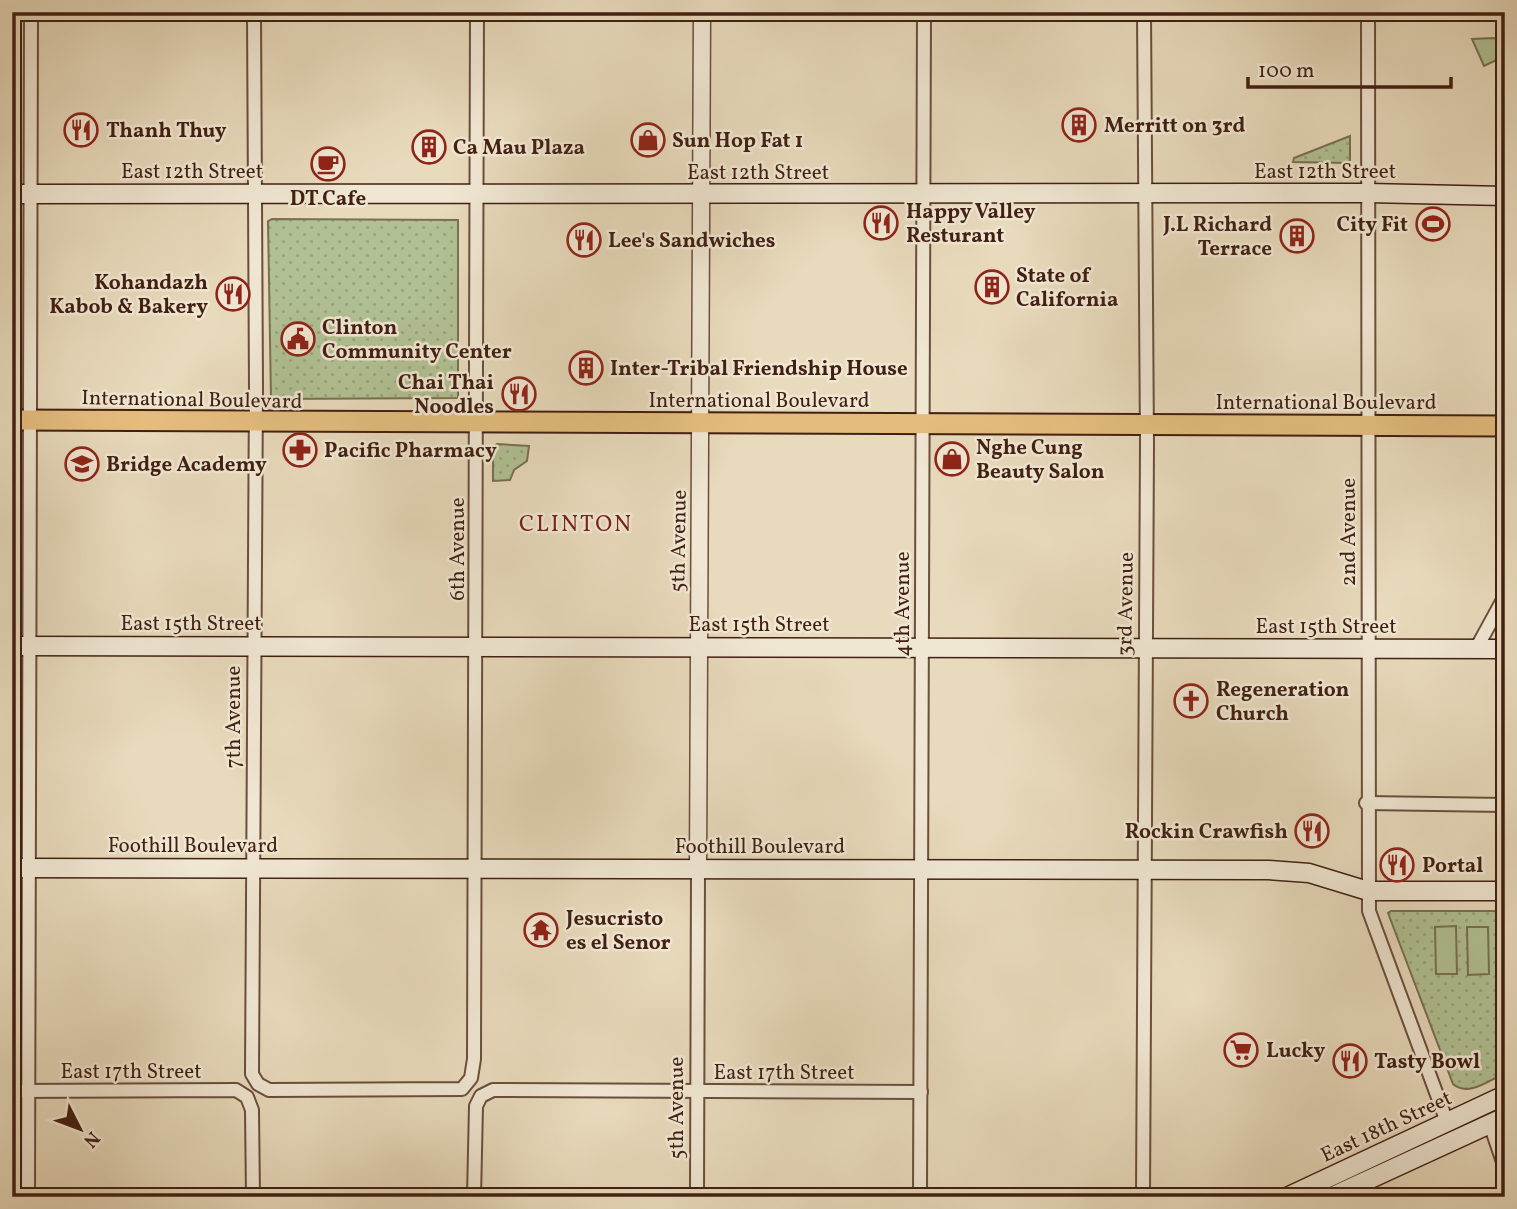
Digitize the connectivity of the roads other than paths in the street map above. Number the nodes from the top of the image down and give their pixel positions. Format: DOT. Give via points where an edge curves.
graph roads {
  1 [pos="31,12"];
  2 [pos="254,12"];
  3 [pos="477,12"];
  4 [pos="702,12"];
  5 [pos="924,12"];
  6 [pos="1144,12"];
  7 [pos="1368,12"];
  8 [pos="1368,193"];
  9 [pos="12,194"];
  10 [pos="32,194"];
  11 [pos="255,194"];
  12 [pos="477,195"];
  13 [pos="700,195"];
  14 [pos="923,195"];
  15 [pos="1147,196"];
  16 [pos="1505,196"];
  17 [pos="22,420"];
  18 [pos="700,421"];
  19 [pos="255,423"];
  20 [pos="476,423"];
  21 [pos="923,424"];
  22 [pos="1146,424"];
  23 [pos="1368,425"];
  24 [pos="1505,426"];
  25 [pos="1505,596"];
  26 [pos="21,646"];
  27 [pos="253,646"];
  28 [pos="476,646"];
  29 [pos="698,647"];
  30 [pos="921,648"];
  31 [pos="1143,648"];
  32 [pos="1366,648"];
  33 [pos="1476,649"];
  34 [pos="1505,649"];
  35 [pos="1366,803"];
  36 [pos="1505,805"];
  37 [pos="255,867"];
  38 [pos="21,868"];
  39 [pos="475,869"];
  40 [pos="698,869"];
  41 [pos="920,869"];
  42 [pos="1144,870"];
  43 [pos="1368,891"];
  44 [pos="1505,891"];
  45 [pos="467,1084"];
  46 [pos="12,1091"];
  47 [pos="28,1091"];
  48 [pos="697,1091"];
  49 [pos="920,1092"];
  50 [pos="1505,1096"];
  51 [pos="1497,1121"];
  52 [pos="1447,1122"];
  53 [pos="1505,1168"];
  54 [pos="28,1197"];
  55 [pos="253,1197"];
  56 [pos="474,1197"];
  57 [pos="697,1197"];
  58 [pos="920,1197"];
  59 [pos="1143,1197"];
  60 [pos="1287,1197"];
  61 [pos="1331,1197"];
  1 -- 10 [label="street"];
  2 -- 11 [label="street, 7th Avenue"];
  3 -- 12 [label="street, 6th Avenue"];
  4 -- 13 [label="street, 5th Avenue"];
  5 -- 14 [label="street, 4th Avenue"];
  6 -- 15 [label="street, 3rd Avenue"];
  7 -- 8 [label="street, 2nd Avenue"];
  8 -- 15 [label="main road, East 12th Street"];
  8 -- 16 [label="main road, East 12th Street"];
  8 -- 23 [label="street, 2nd Avenue"];
  9 -- 10 [label="main road, East 12th Street"];
  10 -- 11 [label="main road, East 12th Street"];
  10 -- 17 [label="street"];
  11 -- 12 [label="main road, East 12th Street"];
  11 -- 19 [label="street, 7th Avenue"];
  12 -- 13 [label="main road, East 12th Street"];
  12 -- 20 [label="street, 6th Avenue"];
  13 -- 14 [label="main road, East 12th Street"];
  13 -- 18 [label="street, 5th Avenue"];
  14 -- 15 [label="main road, East 12th Street"];
  14 -- 21 [label="street, 4th Avenue"];
  15 -- 22 [label="street, 3rd Avenue"];
  17 -- 19 [label="main road, International Boulevard"];
  17 -- 26 [label="street"];
  18 -- 20 [label="main road, International Boulevard"];
  18 -- 21 [label="main road, International Boulevard"];
  18 -- 29 [label="street, 5th Avenue"];
  19 -- 20 [label="main road, International Boulevard"];
  19 -- 27 [label="street, 7th Avenue"];
  20 -- 28 [label="street, 6th Avenue"];
  21 -- 22 [label="main road, International Boulevard"];
  21 -- 30 [label="street, 4th Avenue"];
  22 -- 23 [label="main road, International Boulevard"];
  22 -- 31 [label="street, 3rd Avenue"];
  23 -- 24 [label="main road, International Boulevard"];
  23 -- 32 [label="street, 2nd Avenue"];
  25 -- 33 [label="street"];
  26 -- 27 [label="main road, East 15th Street"];
  26 -- 38 [label="street"];
  27 -- 28 [label="main road, East 15th Street"];
  27 -- 37 [label="street, 7th Avenue"];
  28 -- 29 [label="main road, East 15th Street"];
  28 -- 39 [label="street, 6th Avenue"];
  29 -- 30 [label="main road, East 15th Street"];
  29 -- 40 [label="street, 5th Avenue"];
  30 -- 31 [label="main road, East 15th Street"];
  30 -- 41 [label="street, 4th Avenue"];
  31 -- 32 [label="main road, East 15th Street"];
  31 -- 42 [label="street, 3rd Avenue"];
  32 -- 33 [label="main road, East 15th Street"];
  32 -- 35 [label="street, 2nd Avenue"];
  33 -- 34 [label="main road, East 15th Street"];
  35 -- 36 [label="street"];
  35 -- 43 [label="street, 2nd Avenue"];
  37 -- 38 [label="main road, Foothill Boulevard"];
  37 -- 39 [label="main road, Foothill Boulevard"];
  37 -- 45 [label="street, 7th Avenue" via="252,1074 258,1084 269,1090 457,1090"];
  38 -- 47 [label="street"];
  39 -- 40 [label="main road, Foothill Boulevard"];
  39 -- 45 [label="street, 6th Avenue" via="474,1059"];
  40 -- 41 [label="main road, Foothill Boulevard"];
  40 -- 48 [label="street, 5th Avenue"];
  41 -- 42 [label="main road, Foothill Boulevard"];
  41 -- 49 [label="street, 4th Avenue"];
  42 -- 43 [label="main road, Foothill Boulevard" via="1288,870"];
  42 -- 59 [label="street, 3rd Avenue"];
  43 -- 44 [label="main road, Foothill Boulevard"];
  43 -- 52 [label="street, 2nd Avenue" via="1368,911"];
  46 -- 47 [label="street, East 17th Street"];
  47 -- 54 [label="street"];
  47 -- 55 [label="street, East 17th Street" via="236,1090 247,1097 252,1110"];
  48 -- 49 [label="street, East 17th Street"];
  48 -- 56 [label="street, East 17th Street" via="493,1090 481,1096 474,1120"];
  48 -- 57 [label="street, 5th Avenue"];
  49 -- 58 [label="street, 4th Avenue"];
  50 -- 52 [label="main road, East 18th Street"];
  51 -- 53 [label="street"];
  51 -- 61 [label="main road, East 18th Street"];
  52 -- 60 [label="main road, East 18th Street"];
}
